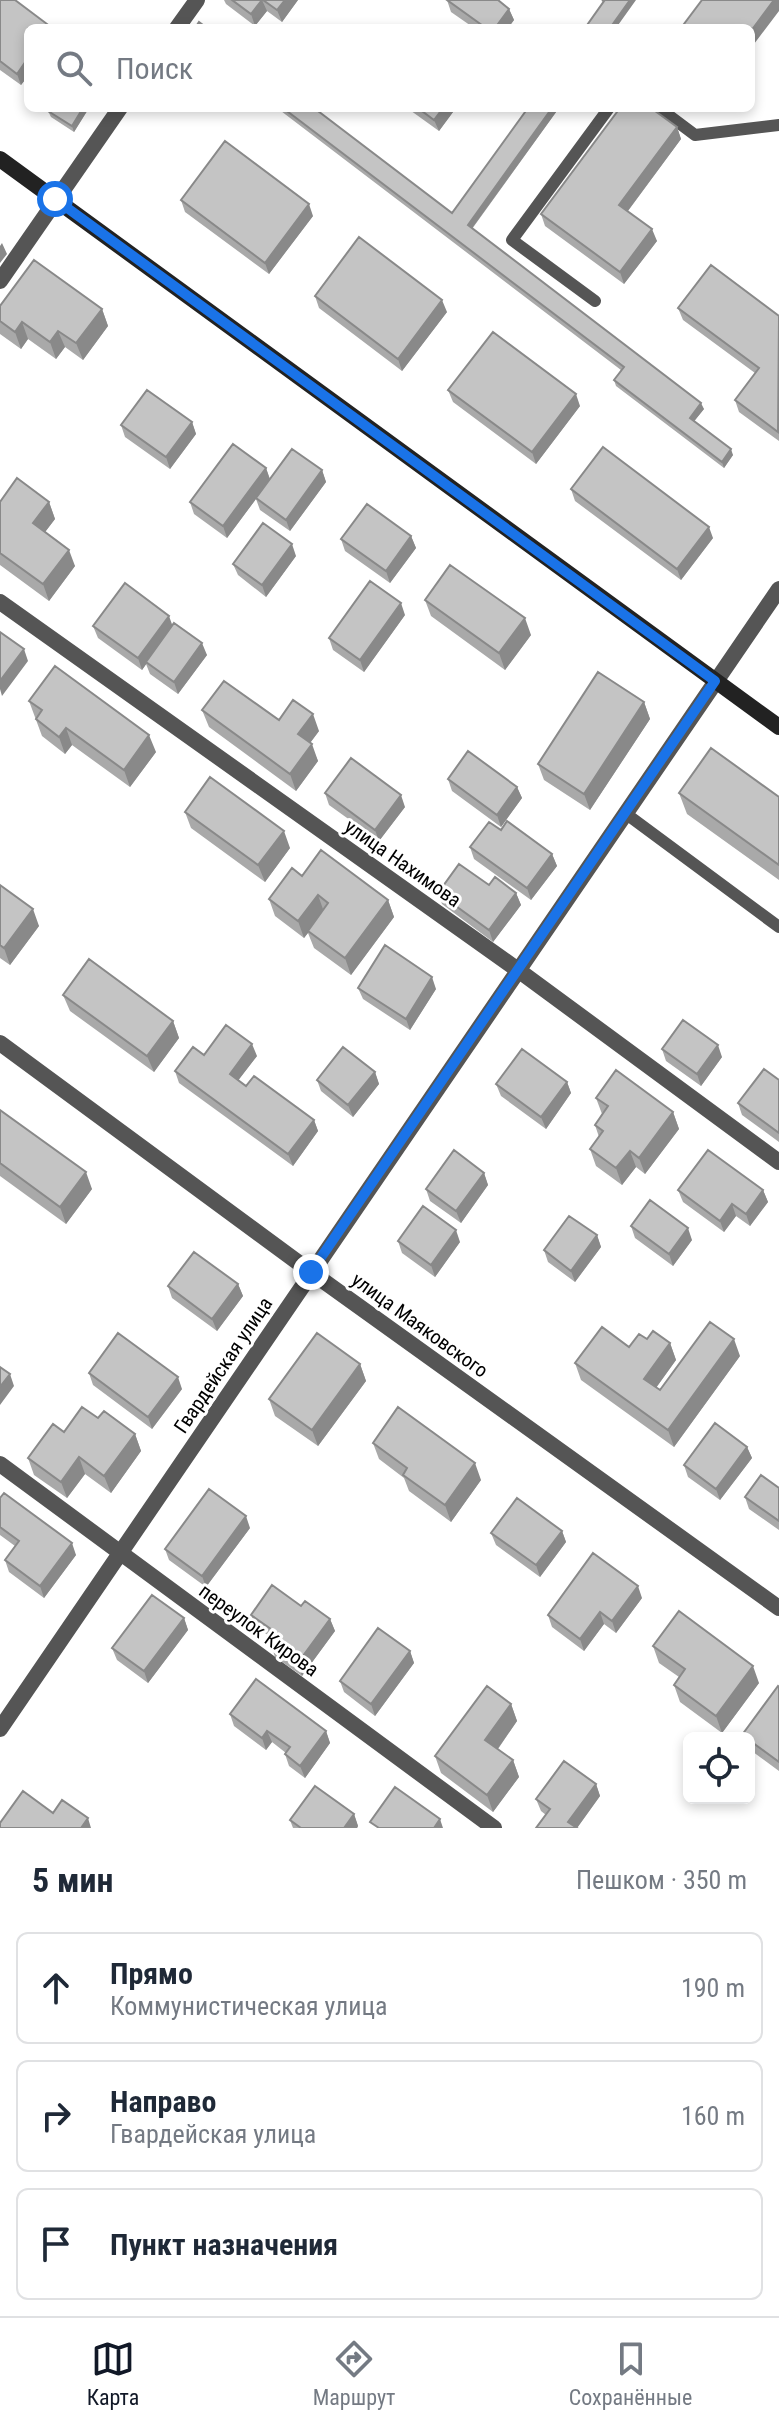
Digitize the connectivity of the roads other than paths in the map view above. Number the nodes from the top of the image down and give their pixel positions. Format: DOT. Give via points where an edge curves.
graph roads {
  1 [pos="197,0"];
  2 [pos="180,24"];
  3 [pos="117,112"];
  4 [pos="606,112"];
  5 [pos="664,112"];
  6 [pos="779,125"];
  7 [pos="0,159"];
  8 [pos="55,199"];
  9 [pos="0,281"];
  10 [pos="595,301"];
  11 [pos="779,589"];
  12 [pos="0,602"];
  13 [pos="715,681"];
  14 [pos="779,727"];
  15 [pos="625,813"];
  16 [pos="779,927"];
  17 [pos="518,970"];
  18 [pos="0,1043"];
  19 [pos="779,1162"];
  20 [pos="311,1272"];
  21 [pos="0,1464"];
  22 [pos="120,1553"];
  23 [pos="779,1608"];
  24 [pos="0,1729"];
  25 [pos="494,1828"];
  1 -- 2 [label="street"];
  3 -- 8 [label="street"];
  4 -- 10 [label="lane" via="512,240"];
  5 -- 6 [label="lane" via="695,135"];
  7 -- 8 [label="street"];
  8 -- 9 [label="street"];
  8 -- 13 [label="street"];
  11 -- 13 [label="street, Гвардейская улица"];
  12 -- 17 [label="street, улица Нахимова"];
  13 -- 14 [label="street"];
  13 -- 15 [label="street, Гвардейская улица"];
  15 -- 16 [label="lane"];
  15 -- 17 [label="street, Гвардейская улица"];
  17 -- 19 [label="street, улица Нахимова"];
  17 -- 20 [label="street, Гвардейская улица"];
  18 -- 20 [label="street, улица Маяковского"];
  20 -- 22 [label="street, Гвардейская улица"];
  20 -- 23 [label="street, улица Маяковского"];
  21 -- 22 [label="street, переулок Кирова"];
  22 -- 24 [label="street, Гвардейская улица"];
  22 -- 25 [label="street, переулок Кирова"];
}
